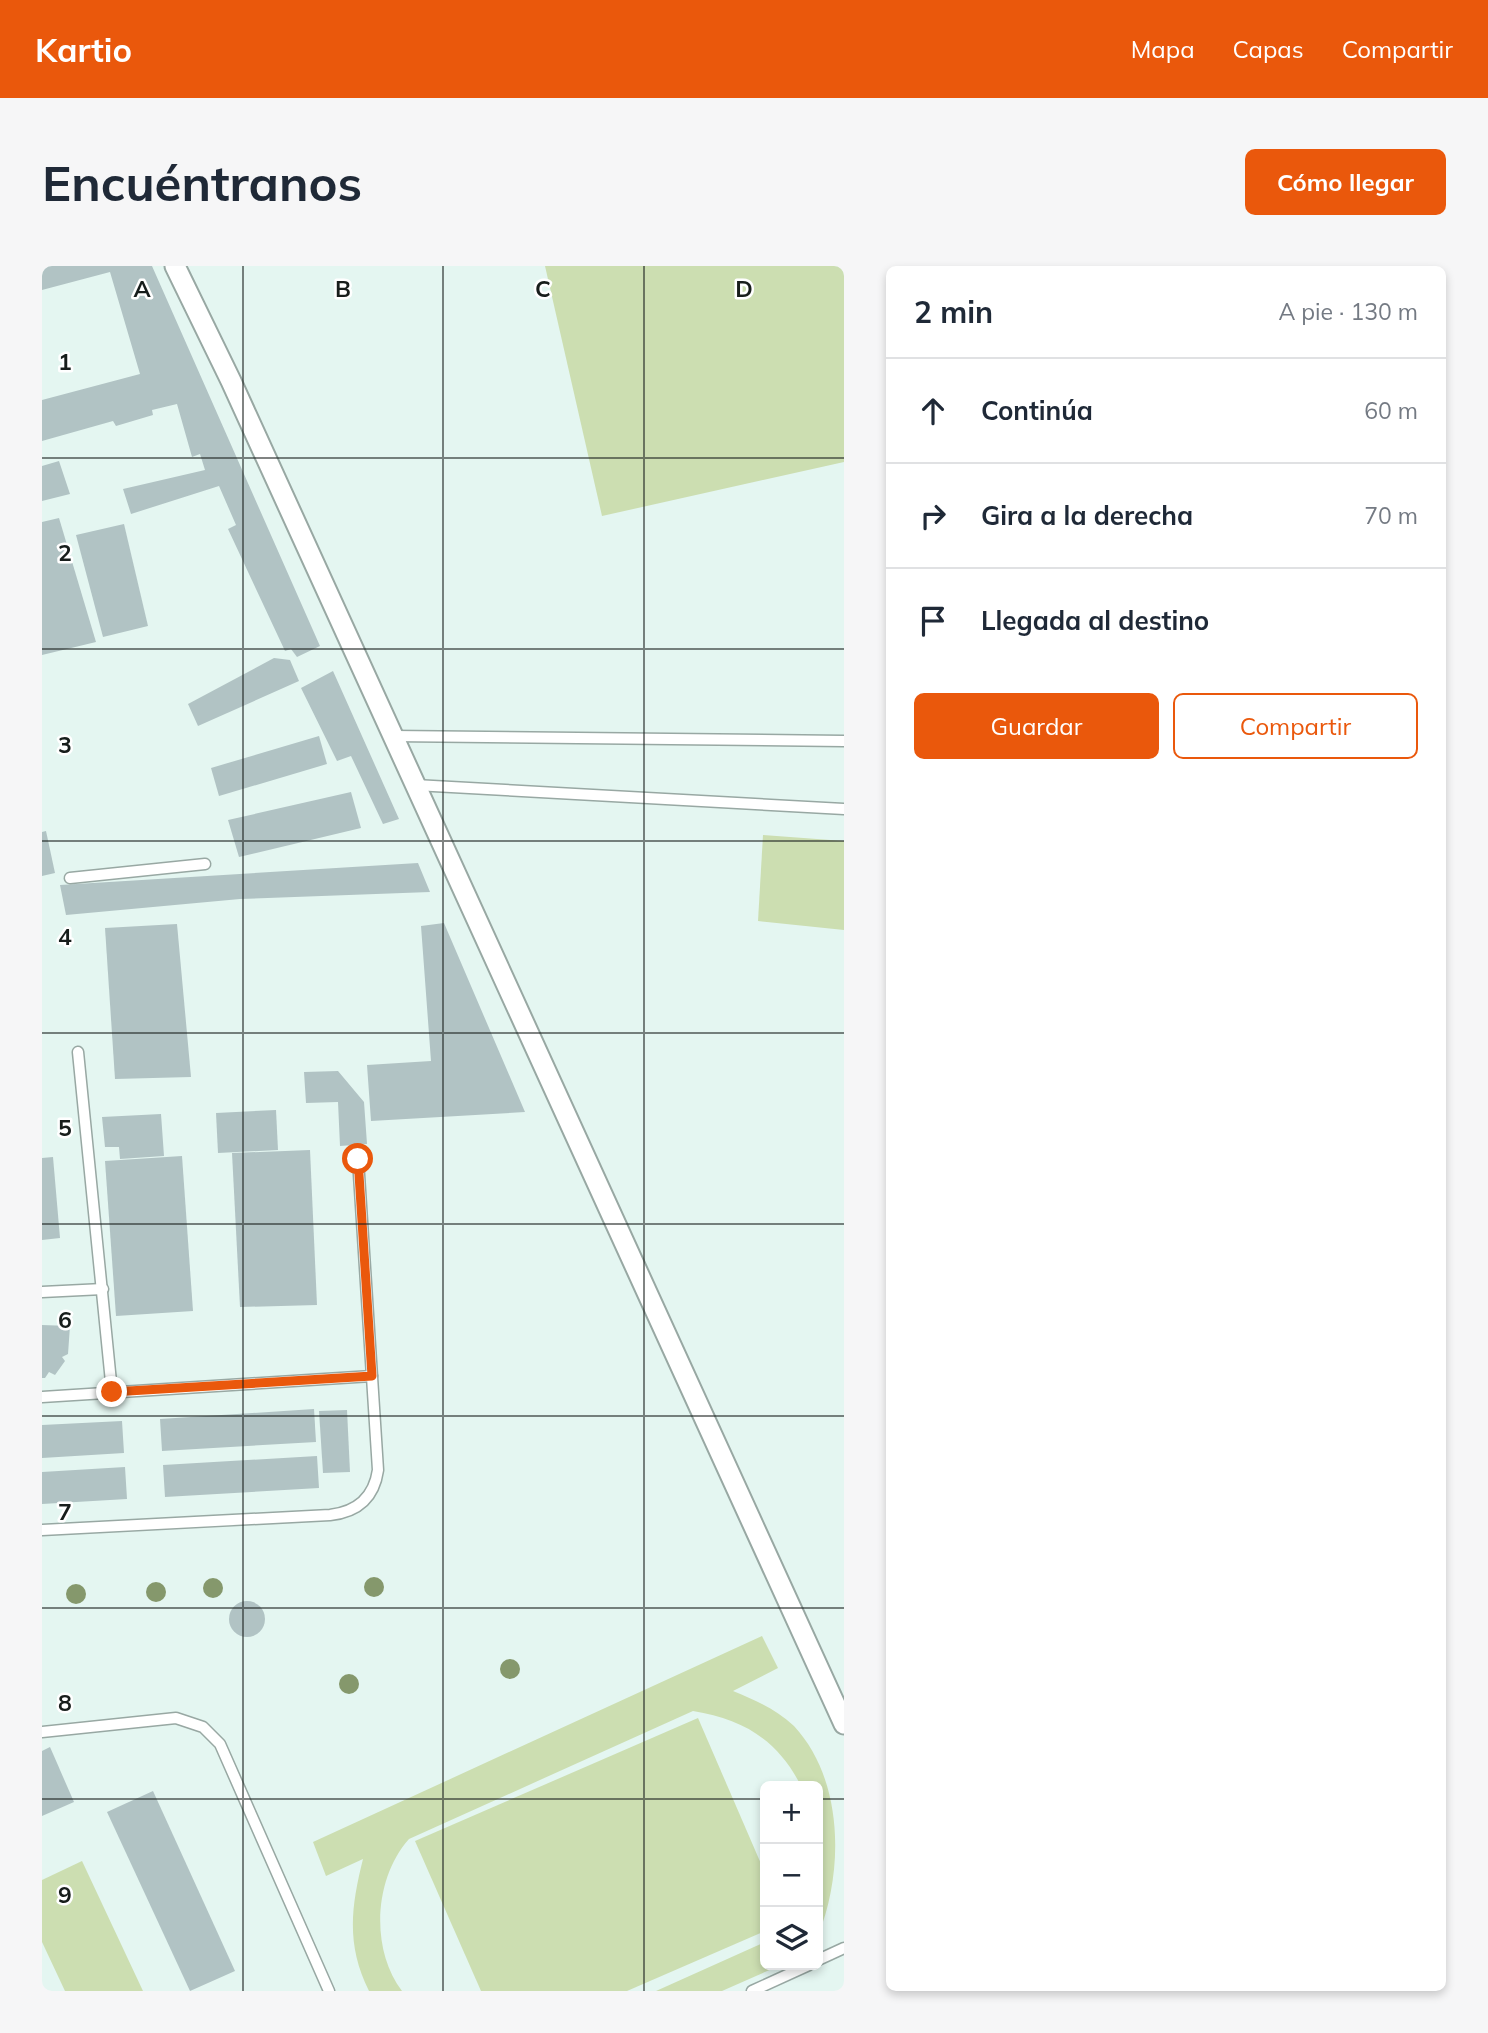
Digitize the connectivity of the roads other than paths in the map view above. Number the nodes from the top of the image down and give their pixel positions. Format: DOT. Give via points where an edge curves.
graph roads {
  1 [pos="175,266"];
  2 [pos="392,736"];
  3 [pos="844,741"];
  4 [pos="414,785"];
  5 [pos="844,809"];
  6 [pos="205,864"];
  7 [pos="70,878"];
  8 [pos="78,1052"];
  9 [pos="358,1159"];
  10 [pos="103,1289"];
  11 [pos="42,1292"];
  12 [pos="372,1376"];
  13 [pos="112,1392"];
  14 [pos="42,1397"];
  15 [pos="42,1530"];
  16 [pos="844,1724"];
  17 [pos="43,1729"];
  18 [pos="844,1948"];
  19 [pos="823,1958"];
  20 [pos="797,1970"];
  21 [pos="325,1990"];
  22 [pos="752,1991"];
  1 -- 2 [label="street"];
  2 -- 3 [label="lane"];
  2 -- 4 [label="street"];
  4 -- 5 [label="lane"];
  4 -- 16 [label="street"];
  6 -- 7 [label="lane"];
  8 -- 10 [label="lane"];
  9 -- 12 [label="lane"];
  10 -- 11 [label="lane"];
  10 -- 13 [label="lane"];
  12 -- 13 [label="lane"];
  12 -- 15 [label="lane" via="378,1470 372,1493 354,1509 330,1515"];
  13 -- 14 [label="lane"];
  17 -- 21 [label="lane" via="176,1718 202,1727 220,1744"];
  18 -- 19 [label="lane"];
  20 -- 22 [label="lane"];
}
